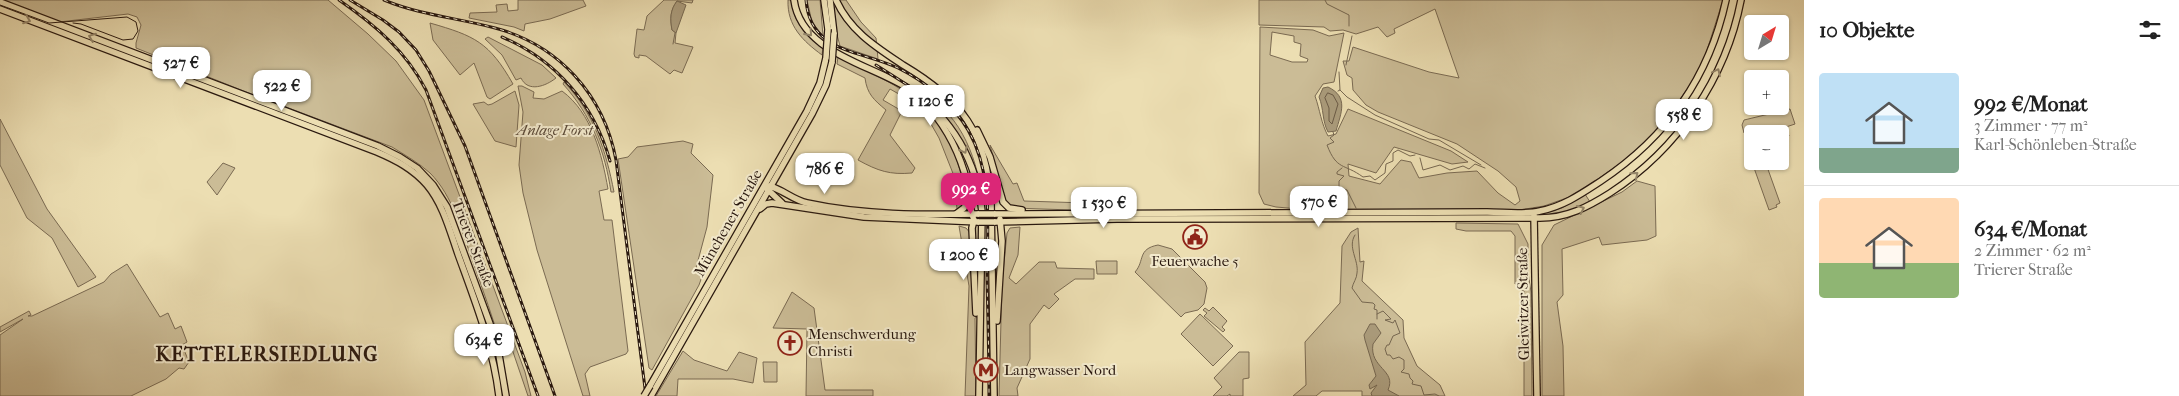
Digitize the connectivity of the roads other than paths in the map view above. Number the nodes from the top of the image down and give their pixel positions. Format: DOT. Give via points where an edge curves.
graph roads {
  1 [pos="794,0"];
  2 [pos="824,0"];
  3 [pos="830,0"];
  4 [pos="836,0"];
  5 [pos="1726,0"];
  6 [pos="1741,0"];
  7 [pos="0,2"];
  8 [pos="0,9"];
  9 [pos="127,50"];
  10 [pos="122,56"];
  11 [pos="829,60"];
  12 [pos="923,99"];
  13 [pos="270,108"];
  14 [pos="966,118"];
  15 [pos="768,188"];
  16 [pos="999,190"];
  17 [pos="969,197"];
  18 [pos="789,206"];
  19 [pos="756,212"];
  20 [pos="1053,213"];
  21 [pos="956,214"];
  22 [pos="1336,215"];
  23 [pos="1534,215"];
  24 [pos="995,217"];
  25 [pos="978,218"];
  26 [pos="1016,221"];
  27 [pos="951,222"];
  28 [pos="1002,222"];
  29 [pos="973,233"];
  30 [pos="1002,241"];
  31 [pos="994,338"];
  32 [pos="979,340"];
  33 [pos="494,351"];
  34 [pos="499,396"];
  35 [pos="506,396"];
  36 [pos="644,396"];
  37 [pos="651,396"];
  38 [pos="979,396"];
  39 [pos="994,396"];
  40 [pos="1536,396"];
  1 -- 12 [label="main road, one-way" via="801,22 816,40 899,82"];
  2 -- 11 [label="main road, Münchener Straße, bridge"];
  3 -- 11 [label="main road, Münchener Straße, bridge" via="834,34"];
  4 -- 14 [label="main road" via="847,20 861,35 941,90"];
  5 -- 23 [label="main road" via="1702,69 1662,131 1633,158 1580,196"];
  23 -- 6 [label="main road, one-way" via="1564,216 1594,202 1629,180 1668,144 1713,80 1729,44"];
  9 -- 7 [label="main road, Trierer Straße, one-way"];
  8 -- 10 [label="main road, Trierer Straße, one-way"];
  9 -- 10 [label="main road"];
  9 -- 13 [label="main road, Trierer Straße"];
  10 -- 13 [label="main road, Trierer Straße"];
  11 -- 15 [label="main road, Münchener Straße" via="820,99"];
  12 -- 17 [label="main road" via="955,148"];
  12 -- 32 [label="main road, one-way" via="946,121 958,139 971,164 978,190 982,225"];
  13 -- 33 [label="main road, Trierer Straße" via="390,158 418,176 431,190 484,315"];
  14 -- 16 [label="main road" via="986,147"];
  14 -- 31 [label="main road" via="982,149 989,179"];
  15 -- 18 [label="main road" via="777,200"];
  15 -- 19 [label="main road, Münchener Straße"];
  15 -- 21 [label="main road" via="815,204 888,212"];
  15 -- 36 [label="main road, Münchener Straße, bridge"];
  16 -- 20 [label="main road" via="1009,208"];
  16 -- 24 [label="main road"];
  17 -- 21 [label="main road" via="964,208"];
  17 -- 25 [label="main road"];
  18 -- 19 [label="main road" via="769,203"];
  18 -- 27 [label="main road" via="853,216"];
  19 -- 37 [label="main road, Münchener Straße"];
  20 -- 22 [label="main road"];
  20 -- 24 [label="main road"];
  21 -- 25 [label="main road"];
  22 -- 23 [label="main road"];
  22 -- 26 [label="main road"];
  23 -- 40 [label="main road, Gleiwitzer Straße"];
  24 -- 25 [label="main road, bridge"];
  24 -- 25 [label="main road, bridge"];
  24 -- 28 [label="main road"];
  25 -- 27 [label="main road"];
  25 -- 29 [label="main road"];
  26 -- 28 [label="main road"];
  26 -- 30 [label="main road" via="1006,229"];
  27 -- 29 [label="main road" via="967,226"];
  28 -- 30 [label="main road"];
  29 -- 32 [label="main road" via="976,332"];
  30 -- 31 [label="main road"];
  31 -- 39 [label="main road"];
  32 -- 38 [label="main road"];
  33 -- 34 [label="main road, Trierer Straße"];
  33 -- 35 [label="main road, Trierer Straße"];
}
